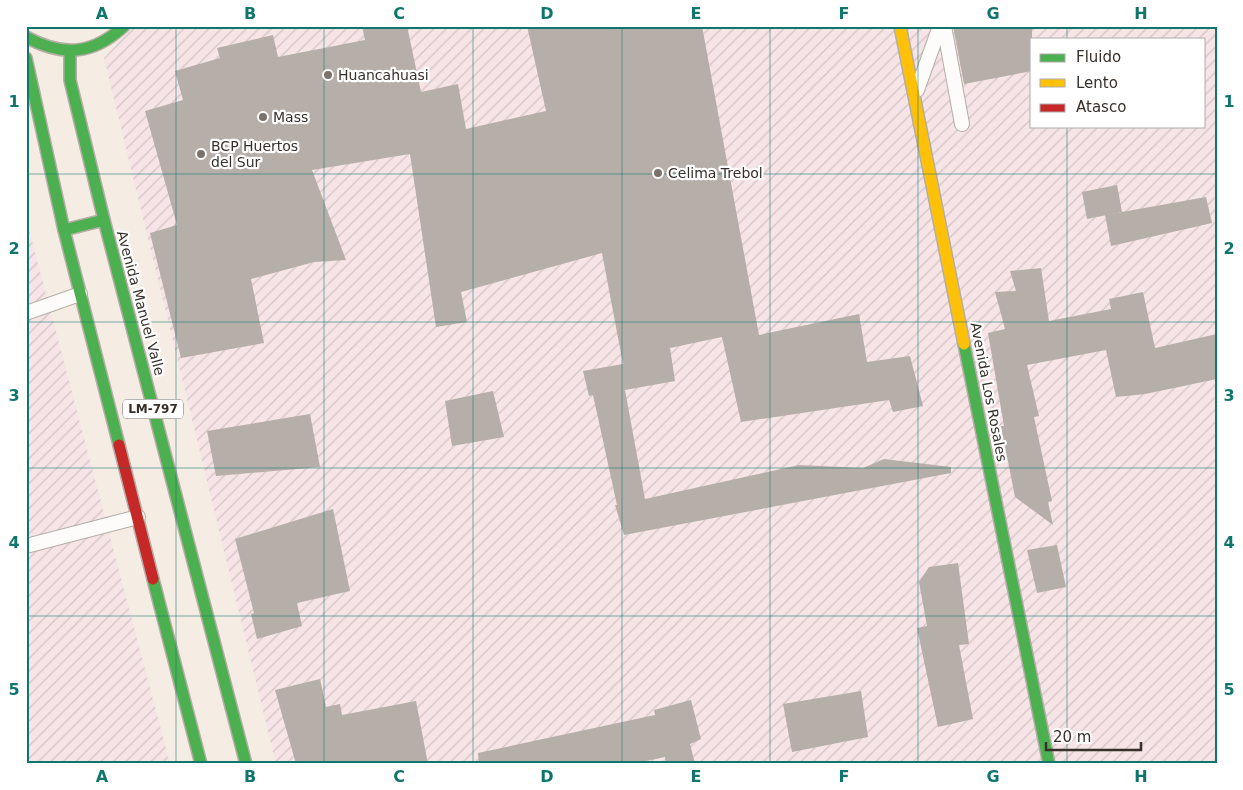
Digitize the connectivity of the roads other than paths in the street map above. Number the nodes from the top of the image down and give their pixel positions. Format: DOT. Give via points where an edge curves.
graph roads {
  1 [pos="124,26"];
  2 [pos="900,26"];
  3 [pos="940,26"];
  4 [pos="944,26"];
  5 [pos="26,37"];
  6 [pos="70,52"];
  7 [pos="26,58"];
  8 [pos="914,97"];
  9 [pos="962,124"];
  10 [pos="104,220"];
  11 [pos="64,230"];
  12 [pos="80,294"];
  13 [pos="26,313"];
  14 [pos="138,517"];
  15 [pos="26,546"];
  16 [pos="201,764"];
  17 [pos="246,764"];
  18 [pos="1049,764"];
  1 -- 6 [label="main road" via="100,46"];
  2 -- 8 [label="main road, Avenida Los Rosales"];
  3 -- 8 [label="lane"];
  4 -- 9 [label="lane"];
  5 -- 6 [label="main road" via="58,52"];
  6 -- 10 [label="main road, Avenida Manuel Valle / LM-797" via="70,80"];
  7 -- 11 [label="main road, LM-797"];
  8 -- 18 [label="main road, Avenida Los Rosales"];
  10 -- 11 [label="main road"];
  10 -- 17 [label="main road, Avenida Manuel Valle / LM-797"];
  11 -- 12 [label="main road, LM-797"];
  12 -- 13 [label="lane"];
  12 -- 14 [label="main road, LM-797"];
  14 -- 15 [label="lane"];
  14 -- 16 [label="main road, LM-797"];
}
